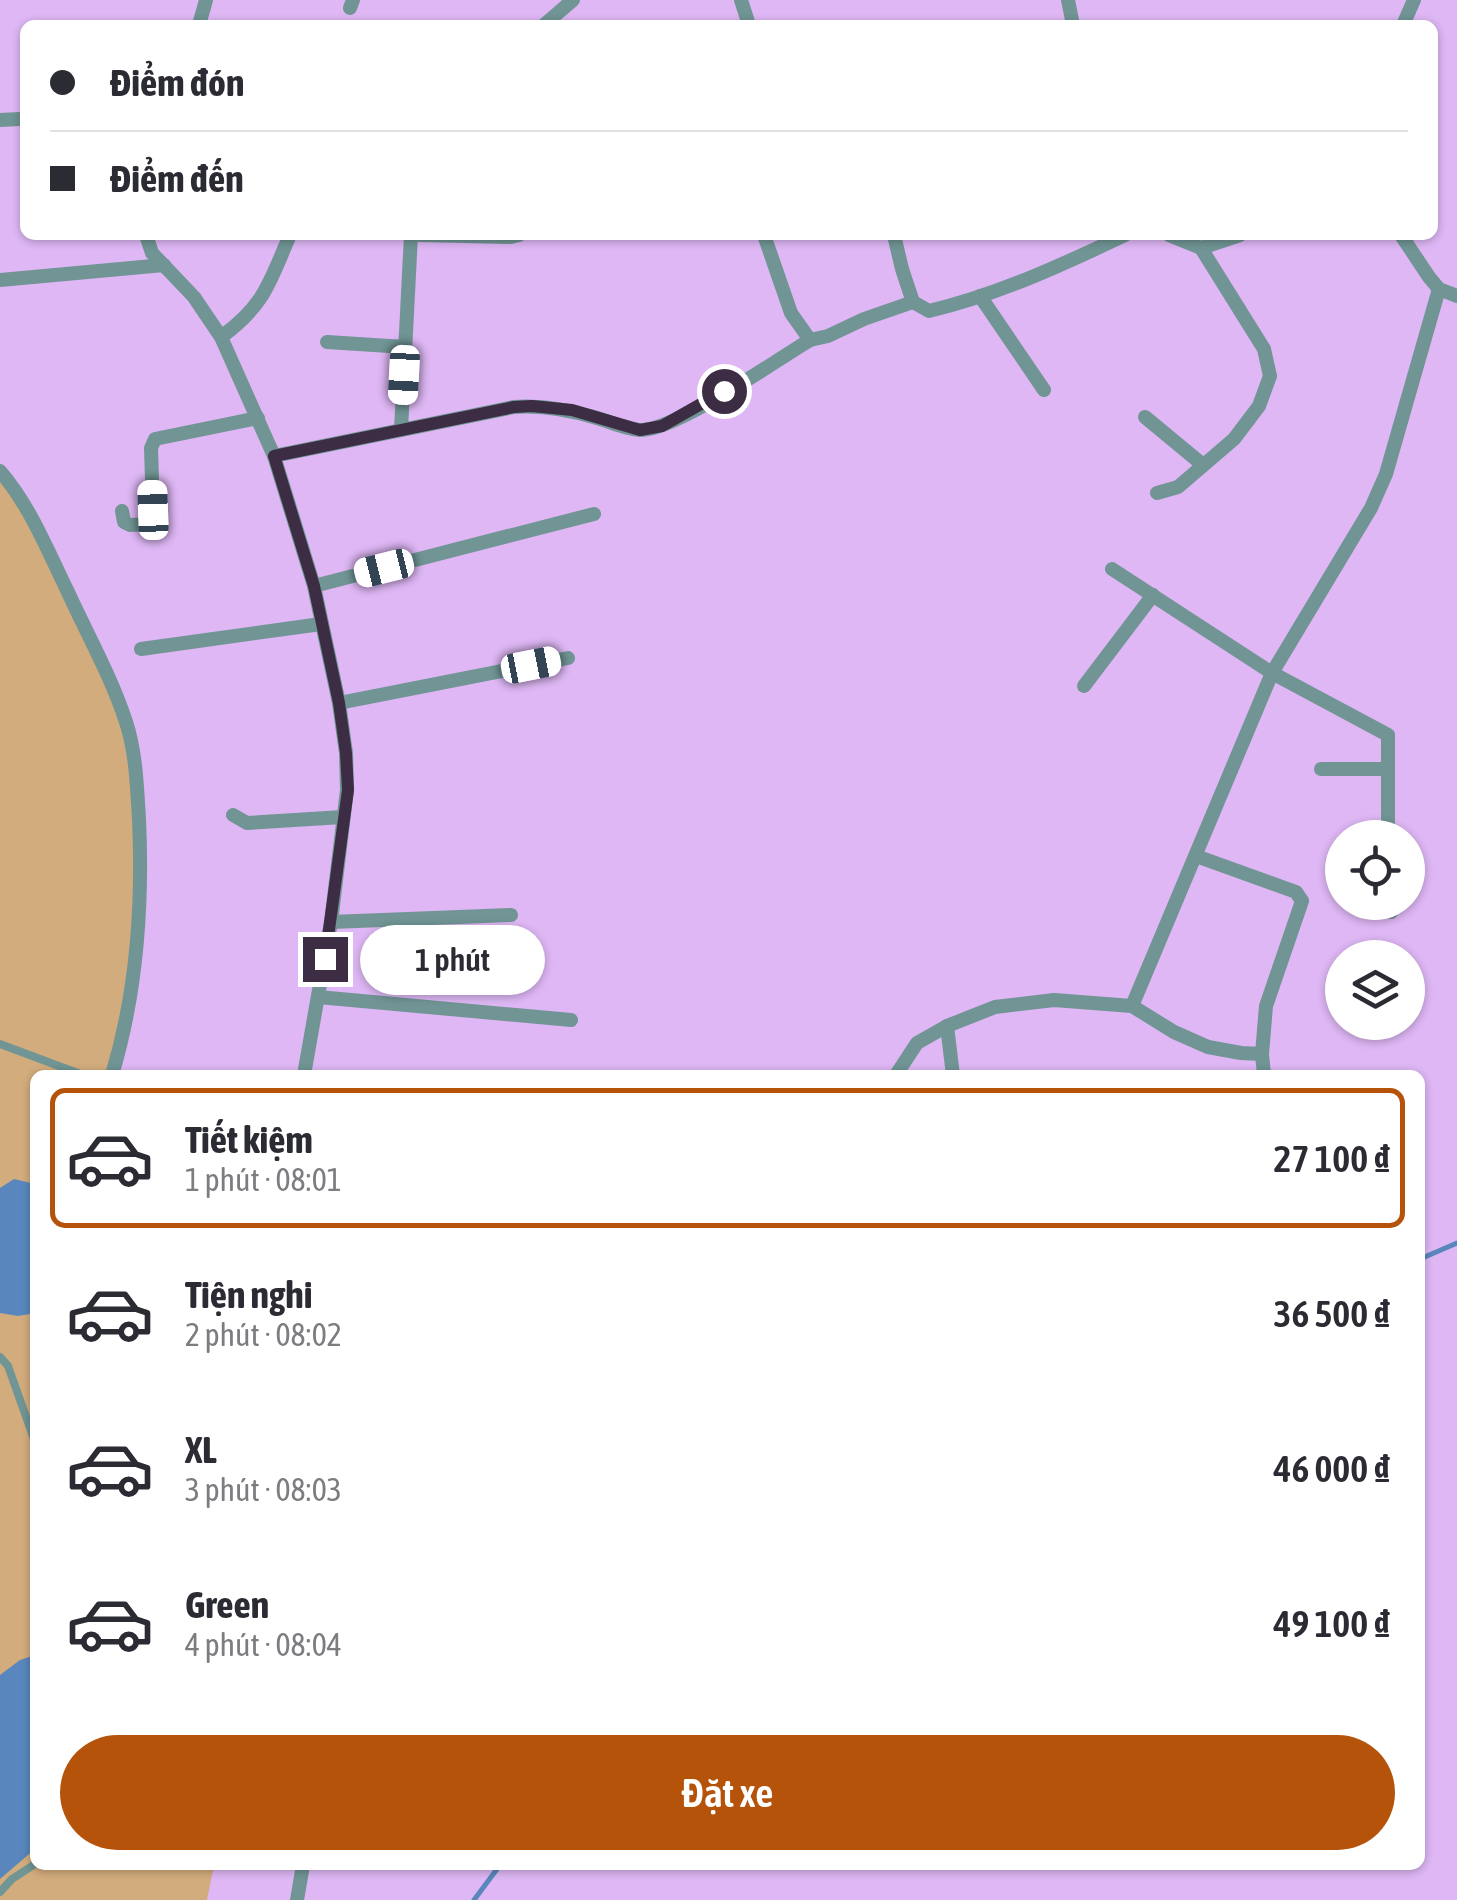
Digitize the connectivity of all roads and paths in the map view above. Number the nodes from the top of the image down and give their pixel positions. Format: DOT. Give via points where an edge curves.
graph roads {
  1 [pos="573,0"];
  2 [pos="550,20"];
  3 [pos="0,120"];
  4 [pos="20,120"];
  5 [pos="148,240"];
  6 [pos="288,240"];
  7 [pos="411,240"];
  8 [pos="766,240"];
  9 [pos="895,240"];
  10 [pos="1114,240"];
  11 [pos="1181,240"];
  12 [pos="1225,240"];
  13 [pos="1404,240"];
  14 [pos="1202,248"];
  15 [pos="164,265"];
  16 [pos="0,280"];
  17 [pos="1440,289"];
  18 [pos="980,296"];
  19 [pos="1457,296"];
  20 [pos="914,302"];
  21 [pos="221,337"];
  22 [pos="810,340"];
  23 [pos="326,342"];
  24 [pos="405,347"];
  25 [pos="1044,390"];
  26 [pos="1145,417"];
  27 [pos="258,418"];
  28 [pos="400,430"];
  29 [pos="274,456"];
  30 [pos="1203,465"];
  31 [pos="0,471"];
  32 [pos="1157,493"];
  33 [pos="122,511"];
  34 [pos="594,514"];
  35 [pos="1112,569"];
  36 [pos="314,586"];
  37 [pos="1153,595"];
  38 [pos="322,624"];
  39 [pos="141,649"];
  40 [pos="568,658"];
  41 [pos="1272,674"];
  42 [pos="1084,686"];
  43 [pos="339,703"];
  44 [pos="1321,769"];
  45 [pos="1386,769"];
  46 [pos="232,815"];
  47 [pos="343,817"];
  48 [pos="1387,820"];
  49 [pos="1196,856"];
  50 [pos="511,915"];
  51 [pos="331,922"];
  52 [pos="318,997"];
  53 [pos="1132,1006"];
  54 [pos="571,1020"];
  55 [pos="947,1026"];
  56 [pos="0,1044"];
  57 [pos="1262,1054"];
  58 [pos="70,1070"];
  59 [pos="114,1070"];
  60 [pos="305,1070"];
  61 [pos="899,1070"];
  62 [pos="952,1070"];
  63 [pos="1264,1070"];
  64 [pos="0,1357"];
  65 [pos="30,1428"];
  66 [pos="30,1867"];
  67 [pos="302,1870"];
  68 [pos="0,1892"];
  69 [pos="297,1900"];
  1 -- 2 [label="street"];
  3 -- 4 [label="street"];
  5 -- 15 [label="street"];
  6 -- 21 [label="street" via="262,299"];
  7 -- 24 [label="street"];
  8 -- 22 [label="street" via="791,313"];
  9 -- 20 [label="street"];
  10 -- 18 [label="street"];
  11 -- 14 [label="street"];
  12 -- 14 [label="street"];
  13 -- 17 [label="street"];
  14 -- 30 [label="street" via="1264,349 1270,376 1234,438"];
  15 -- 16 [label="street"];
  15 -- 21 [label="street"];
  17 -- 19 [label="street"];
  17 -- 41 [label="street" via="1386,474"];
  18 -- 20 [label="street" via="929,311"];
  18 -- 25 [label="street"];
  20 -- 22 [label="street"];
  21 -- 27 [label="street"];
  22 -- 28 [label="street" via="662,426 640,430 532,406"];
  23 -- 24 [label="street"];
  24 -- 28 [label="street"];
  26 -- 30 [label="street"];
  27 -- 29 [label="street"];
  27 -- 33 [label="street" via="155,439 150,524 130,525"];
  28 -- 29 [label="street"];
  29 -- 36 [label="street"];
  30 -- 32 [label="street" via="1178,487"];
  31 -- 59 [label="street" via="50,554 127,726 141,892 125,1032"];
  34 -- 36 [label="street"];
  35 -- 37 [label="street"];
  36 -- 38 [label="street"];
  37 -- 41 [label="street"];
  37 -- 42 [label="street"];
  38 -- 39 [label="street"];
  38 -- 43 [label="street"];
  40 -- 43 [label="street"];
  41 -- 45 [label="street" via="1388,735"];
  41 -- 49 [label="street"];
  43 -- 47 [label="street" via="348,790"];
  44 -- 45 [label="street"];
  45 -- 48 [label="street"];
  46 -- 47 [label="street" via="247,823"];
  47 -- 51 [label="street"];
  49 -- 53 [label="street"];
  49 -- 57 [label="street" via="1296,892 1302,901 1266,1006"];
  50 -- 51 [label="street"];
  51 -- 52 [label="street"];
  52 -- 54 [label="street"];
  52 -- 60 [label="street"];
  53 -- 55 [label="street" via="1054,1000 995,1008"];
  53 -- 57 [label="street" via="1208,1047"];
  55 -- 61 [label="street" via="917,1044"];
  55 -- 62 [label="street"];
  56 -- 58 [label="lane"];
  57 -- 63 [label="street"];
  64 -- 65 [label="lane"];
  66 -- 68 [label="lane"];
  67 -- 69 [label="street"];
}
